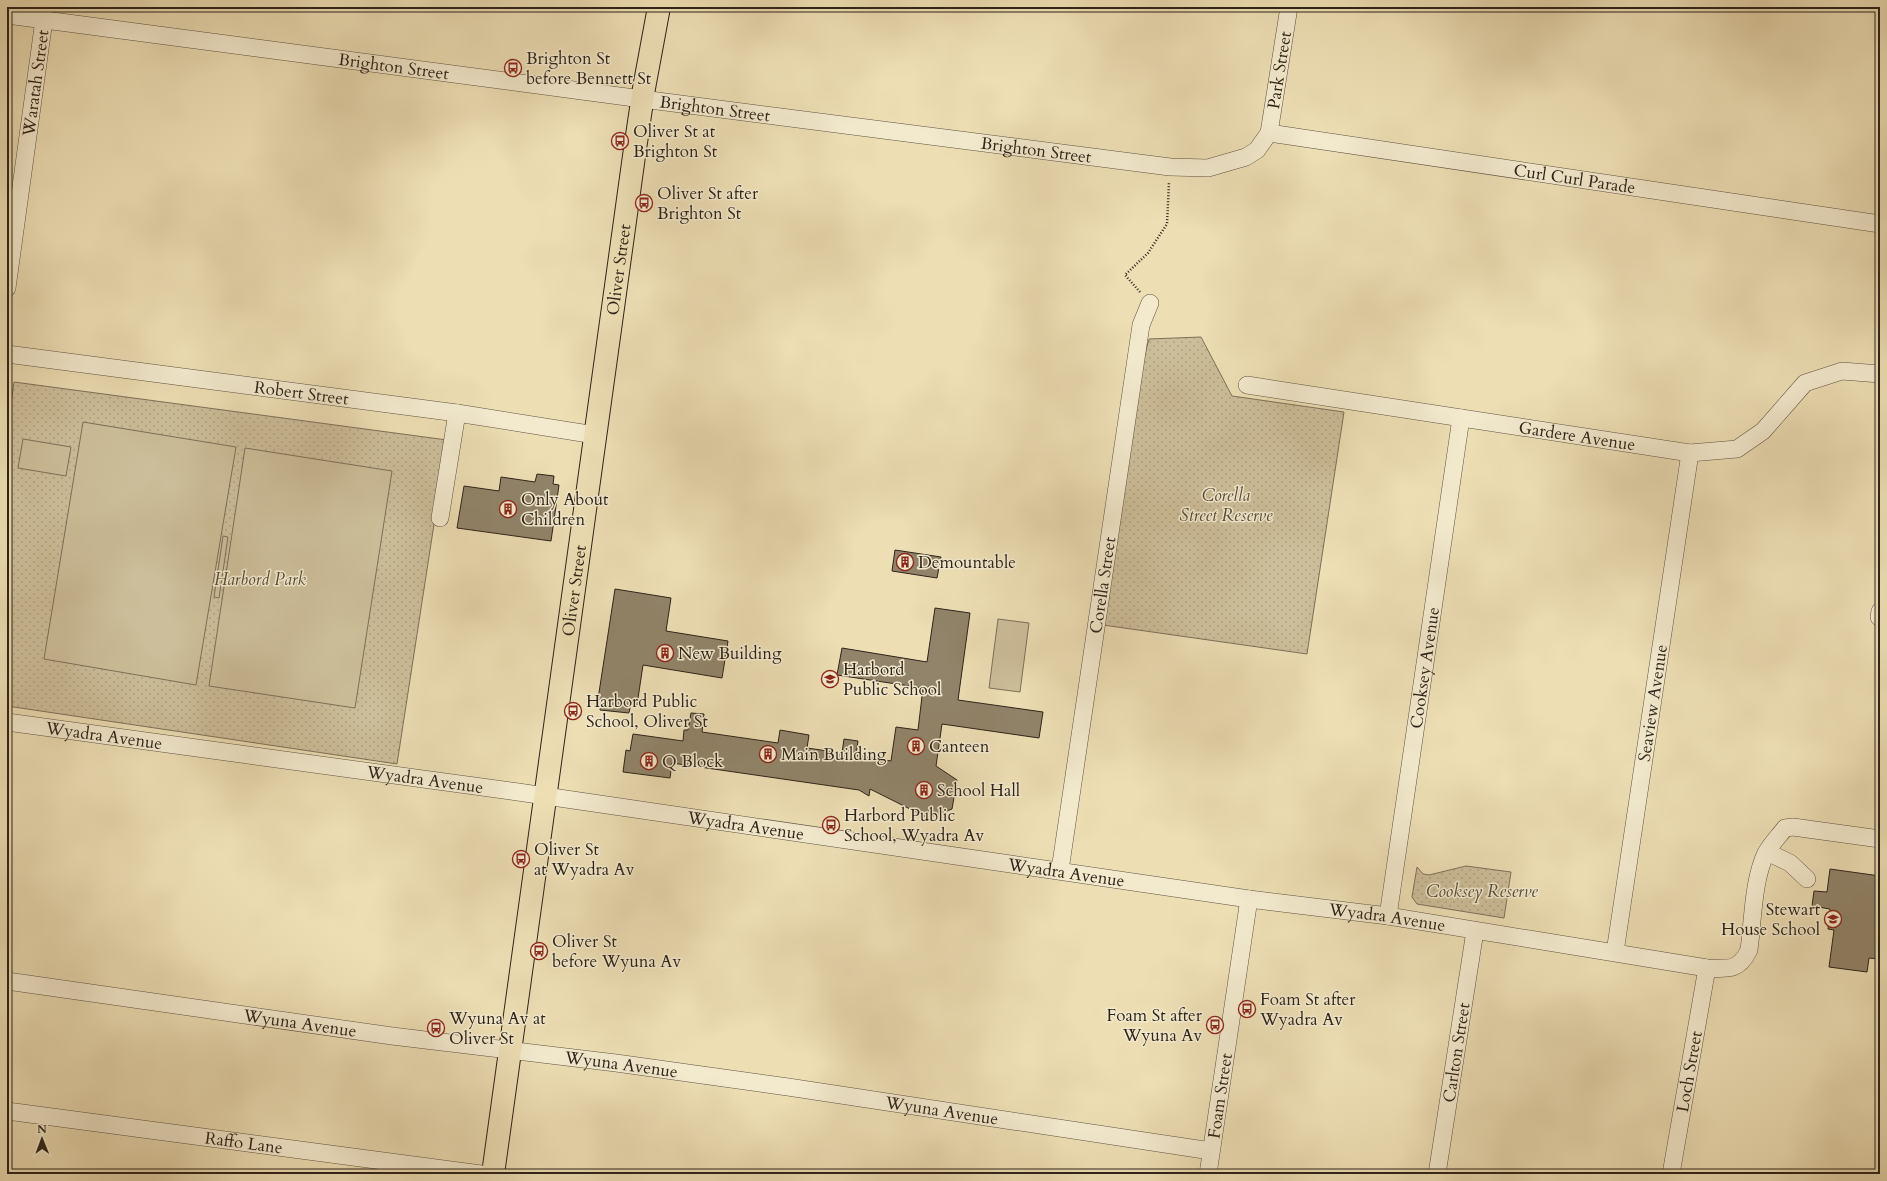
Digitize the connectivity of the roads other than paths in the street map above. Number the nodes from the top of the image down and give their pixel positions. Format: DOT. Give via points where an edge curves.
graph roads {
  1 [pos="659,7"];
  2 [pos="1289,7"];
  3 [pos="7,14"];
  4 [pos="44,20"];
  5 [pos="642,99"];
  6 [pos="1269,133"];
  7 [pos="1880,224"];
  8 [pos="7,288"];
  9 [pos="1150,302"];
  10 [pos="7,354"];
  11 [pos="1880,374"];
  12 [pos="1247,385"];
  13 [pos="457,413"];
  14 [pos="1461,418"];
  15 [pos="596,435"];
  16 [pos="1690,453"];
  17 [pos="440,518"];
  18 [pos="7,722"];
  19 [pos="544,796"];
  20 [pos="1880,839"];
  21 [pos="1769,849"];
  22 [pos="1060,870"];
  23 [pos="1807,879"];
  24 [pos="1249,899"];
  25 [pos="1388,916"];
  26 [pos="1475,931"];
  27 [pos="1615,952"];
  28 [pos="1707,968"];
  29 [pos="7,981"];
  30 [pos="510,1050"];
  31 [pos="7,1111"];
  32 [pos="1211,1151"];
  33 [pos="481,1174"];
  34 [pos="493,1174"];
  35 [pos="1208,1174"];
  36 [pos="1437,1174"];
  37 [pos="1671,1174"];
  1 -- 5 [label="main road, Oliver Street"];
  2 -- 6 [label="street, Park Street"];
  3 -- 4 [label="street, Brighton Street"];
  4 -- 5 [label="street, Brighton Street"];
  4 -- 8 [label="street, Waratah Street"];
  5 -- 6 [label="street, Brighton Street" via="1170,167 1208,168 1246,157 1257,150"];
  5 -- 15 [label="main road, Oliver Street"];
  6 -- 7 [label="street, Curl Curl Parade"];
  9 -- 22 [label="street, Corella Street" via="1140,332"];
  10 -- 13 [label="street, Robert Street"];
  11 -- 16 [label="street, Gardere Avenue" via="1842,370 1805,383 1763,431 1738,449"];
  12 -- 14 [label="street, Gardere Avenue"];
  13 -- 15 [label="street, Robert Street"];
  13 -- 17 [label="street"];
  14 -- 16 [label="street, Gardere Avenue"];
  14 -- 25 [label="street, Cooksey Avenue"];
  15 -- 19 [label="main road, Oliver Street"];
  16 -- 27 [label="street, Seaview Avenue"];
  18 -- 19 [label="street, Wyadra Avenue"];
  19 -- 22 [label="street, Wyadra Avenue"];
  19 -- 30 [label="main road, Oliver Street"];
  20 -- 21 [label="street" via="1793,827 1785,828"];
  21 -- 23 [label="street" via="1790,863"];
  21 -- 28 [label="street, Wyadra Avenue" via="1758,875 1749,950 1744,961 1730,969"];
  22 -- 24 [label="street, Wyadra Avenue"];
  24 -- 25 [label="street, Wyadra Avenue"];
  24 -- 32 [label="street, Foam Street"];
  25 -- 26 [label="street, Wyadra Avenue"];
  26 -- 27 [label="street, Wyadra Avenue"];
  26 -- 36 [label="street, Carlton Street"];
  27 -- 28 [label="street, Wyadra Avenue"];
  28 -- 37 [label="street, Loch Street"];
  29 -- 30 [label="street, Wyuna Avenue" via="392,1036"];
  30 -- 32 [label="street, Wyuna Avenue" via="780,1086"];
  30 -- 34 [label="main road, Oliver Street"];
  31 -- 33 [label="street, Raffo Lane"];
  32 -- 35 [label="street, Foam Street"];
}
